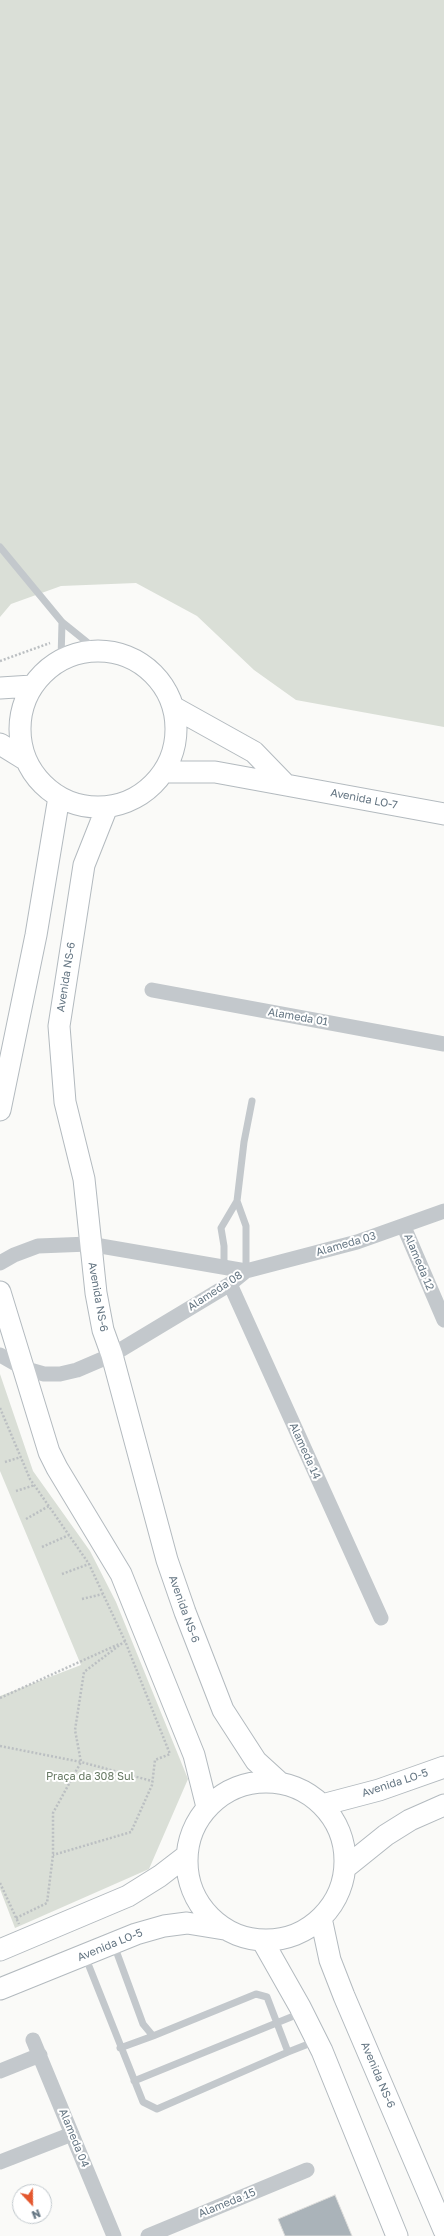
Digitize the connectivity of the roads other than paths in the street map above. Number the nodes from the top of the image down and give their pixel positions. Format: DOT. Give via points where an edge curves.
graph roads {
  1 [pos="0,547"];
  2 [pos="62,622"];
  3 [pos="98,651"];
  4 [pos="61,660"];
  5 [pos="32,686"];
  6 [pos="0,688"];
  7 [pos="175,708"];
  8 [pos="0,744"];
  9 [pos="26,760"];
  10 [pos="164,772"];
  11 [pos="285,784"];
  12 [pos="59,797"];
  13 [pos="107,807"];
  14 [pos="444,814"];
  15 [pos="152,990"];
  16 [pos="444,1044"];
  17 [pos="252,1101"];
  18 [pos="0,1110"];
  19 [pos="237,1201"];
  20 [pos="444,1211"];
  21 [pos="404,1227"];
  22 [pos="89,1244"];
  23 [pos="0,1263"];
  24 [pos="224,1266"];
  25 [pos="246,1271"];
  26 [pos="230,1284"];
  27 [pos="0,1292"];
  28 [pos="444,1320"];
  29 [pos="112,1355"];
  30 [pos="0,1356"];
  31 [pos="23,1368"];
  32 [pos="381,1618"];
  33 [pos="444,1767"];
  34 [pos="279,1782"];
  35 [pos="322,1805"];
  36 [pos="444,1805"];
  37 [pos="207,1807"];
  38 [pos="186,1856"];
  39 [pos="345,1868"];
  40 [pos="321,1918"];
  41 [pos="224,1928"];
  42 [pos="262,1940"];
  43 [pos="113,1943"];
  44 [pos="0,1950"];
  45 [pos="84,1955"];
  46 [pos="0,1989"];
  47 [pos="303,2012"];
  48 [pos="277,2024"];
  49 [pos="153,2036"];
  50 [pos="33,2040"];
  51 [pos="317,2041"];
  52 [pos="120,2048"];
  53 [pos="288,2052"];
  54 [pos="40,2055"];
  55 [pos="0,2071"];
  56 [pos="134,2081"];
  57 [pos="72,2134"];
  58 [pos="0,2162"];
  59 [pos="307,2170"];
  60 [pos="444,2230"];
  61 [pos="114,2236"];
  62 [pos="148,2236"];
  63 [pos="397,2236"];
  1 -- 2 [label="lane"];
  2 -- 3 [label="lane"];
  2 -- 4 [label="lane"];
  3 -- 4 [label="street" via="72,655"];
  3 -- 7 [label="street" via="123,655 146,666 164,685"];
  4 -- 5 [label="street"];
  5 -- 6 [label="street"];
  5 -- 9 [label="street" via="24,704 20,723 20,742"];
  7 -- 10 [label="street" via="177,730 174,752"];
  7 -- 11 [label="street" via="254,752"];
  8 -- 9 [label="street"];
  9 -- 12 [label="street" via="39,782"];
  10 -- 11 [label="street, Avenida LO-7" via="216,772"];
  10 -- 13 [label="street" via="140,796"];
  11 -- 14 [label="street, Avenida LO-7"];
  12 -- 13 [label="street" via="82,806"];
  12 -- 18 [label="street" via="38,927"];
  13 -- 22 [label="street, Avenida NS-6" via="84,865 59,1026 65,1102 84,1179"];
  15 -- 16 [label="street, Alameda 01"];
  17 -- 19 [label="lane"];
  19 -- 24 [label="lane" via="221,1228"];
  19 -- 25 [label="lane" via="246,1226"];
  20 -- 21 [label="street, Alameda 03"];
  21 -- 25 [label="street, Alameda 03"];
  21 -- 28 [label="street, Alameda 12"];
  22 -- 23 [label="street, Alameda 08" via="38,1246"];
  22 -- 24 [label="street, Alameda 08"];
  22 -- 29 [label="street, Avenida NS-6" via="103,1330"];
  24 -- 25 [label="street, Alameda 08"];
  25 -- 26 [label="street, Alameda 08"];
  26 -- 29 [label="street, Alameda 08"];
  26 -- 32 [label="street, Alameda 14"];
  27 -- 31 [label="street"];
  29 -- 31 [label="street, Alameda 08" via="77,1370 60,1374 44,1374"];
  29 -- 34 [label="street, Avenida NS-6" via="167,1560 223,1710 256,1761"];
  30 -- 31 [label="street, Alameda 08"];
  31 -- 37 [label="street" via="49,1452 121,1574 194,1755"];
  33 -- 35 [label="street, Avenida LO-5" via="379,1790"];
  34 -- 35 [label="street" via="302,1790"];
  34 -- 37 [label="street" via="253,1783 234,1789"];
  35 -- 39 [label="street" via="336,1823 342,1838"];
  36 -- 39 [label="street" via="410,1820 386,1835"];
  37 -- 38 [label="street" via="197,1822"];
  38 -- 41 [label="street" via="189,1884 203,1910"];
  38 -- 44 [label="street" via="128,1896"];
  39 -- 40 [label="street" via="338,1895"];
  40 -- 42 [label="street" via="284,1938"];
  40 -- 60 [label="street, Avenida NS-6" via="330,1960 344,1996"];
  41 -- 42 [label="street" via="242,1937"];
  41 -- 43 [label="street, Avenida LO-5" via="187,1923 164,1926"];
  42 -- 47 [label="street"];
  43 -- 45 [label="street, Avenida LO-5"];
  43 -- 49 [label="lane" via="143,2024"];
  45 -- 46 [label="street, Avenida LO-5"];
  45 -- 52 [label="lane"];
  47 -- 48 [label="lane"];
  47 -- 51 [label="street"];
  48 -- 49 [label="lane" via="267,1997 256,1994"];
  48 -- 53 [label="lane"];
  48 -- 56 [label="lane"];
  49 -- 52 [label="lane"];
  50 -- 54 [label="street, Alameda 04"];
  51 -- 53 [label="lane"];
  51 -- 63 [label="street"];
  52 -- 56 [label="lane"];
  53 -- 56 [label="lane" via="157,2109 143,2102"];
  54 -- 55 [label="street"];
  54 -- 57 [label="street, Alameda 04"];
  57 -- 58 [label="street"];
  57 -- 61 [label="street, Alameda 04"];
  59 -- 62 [label="street, Alameda 15"];
}
